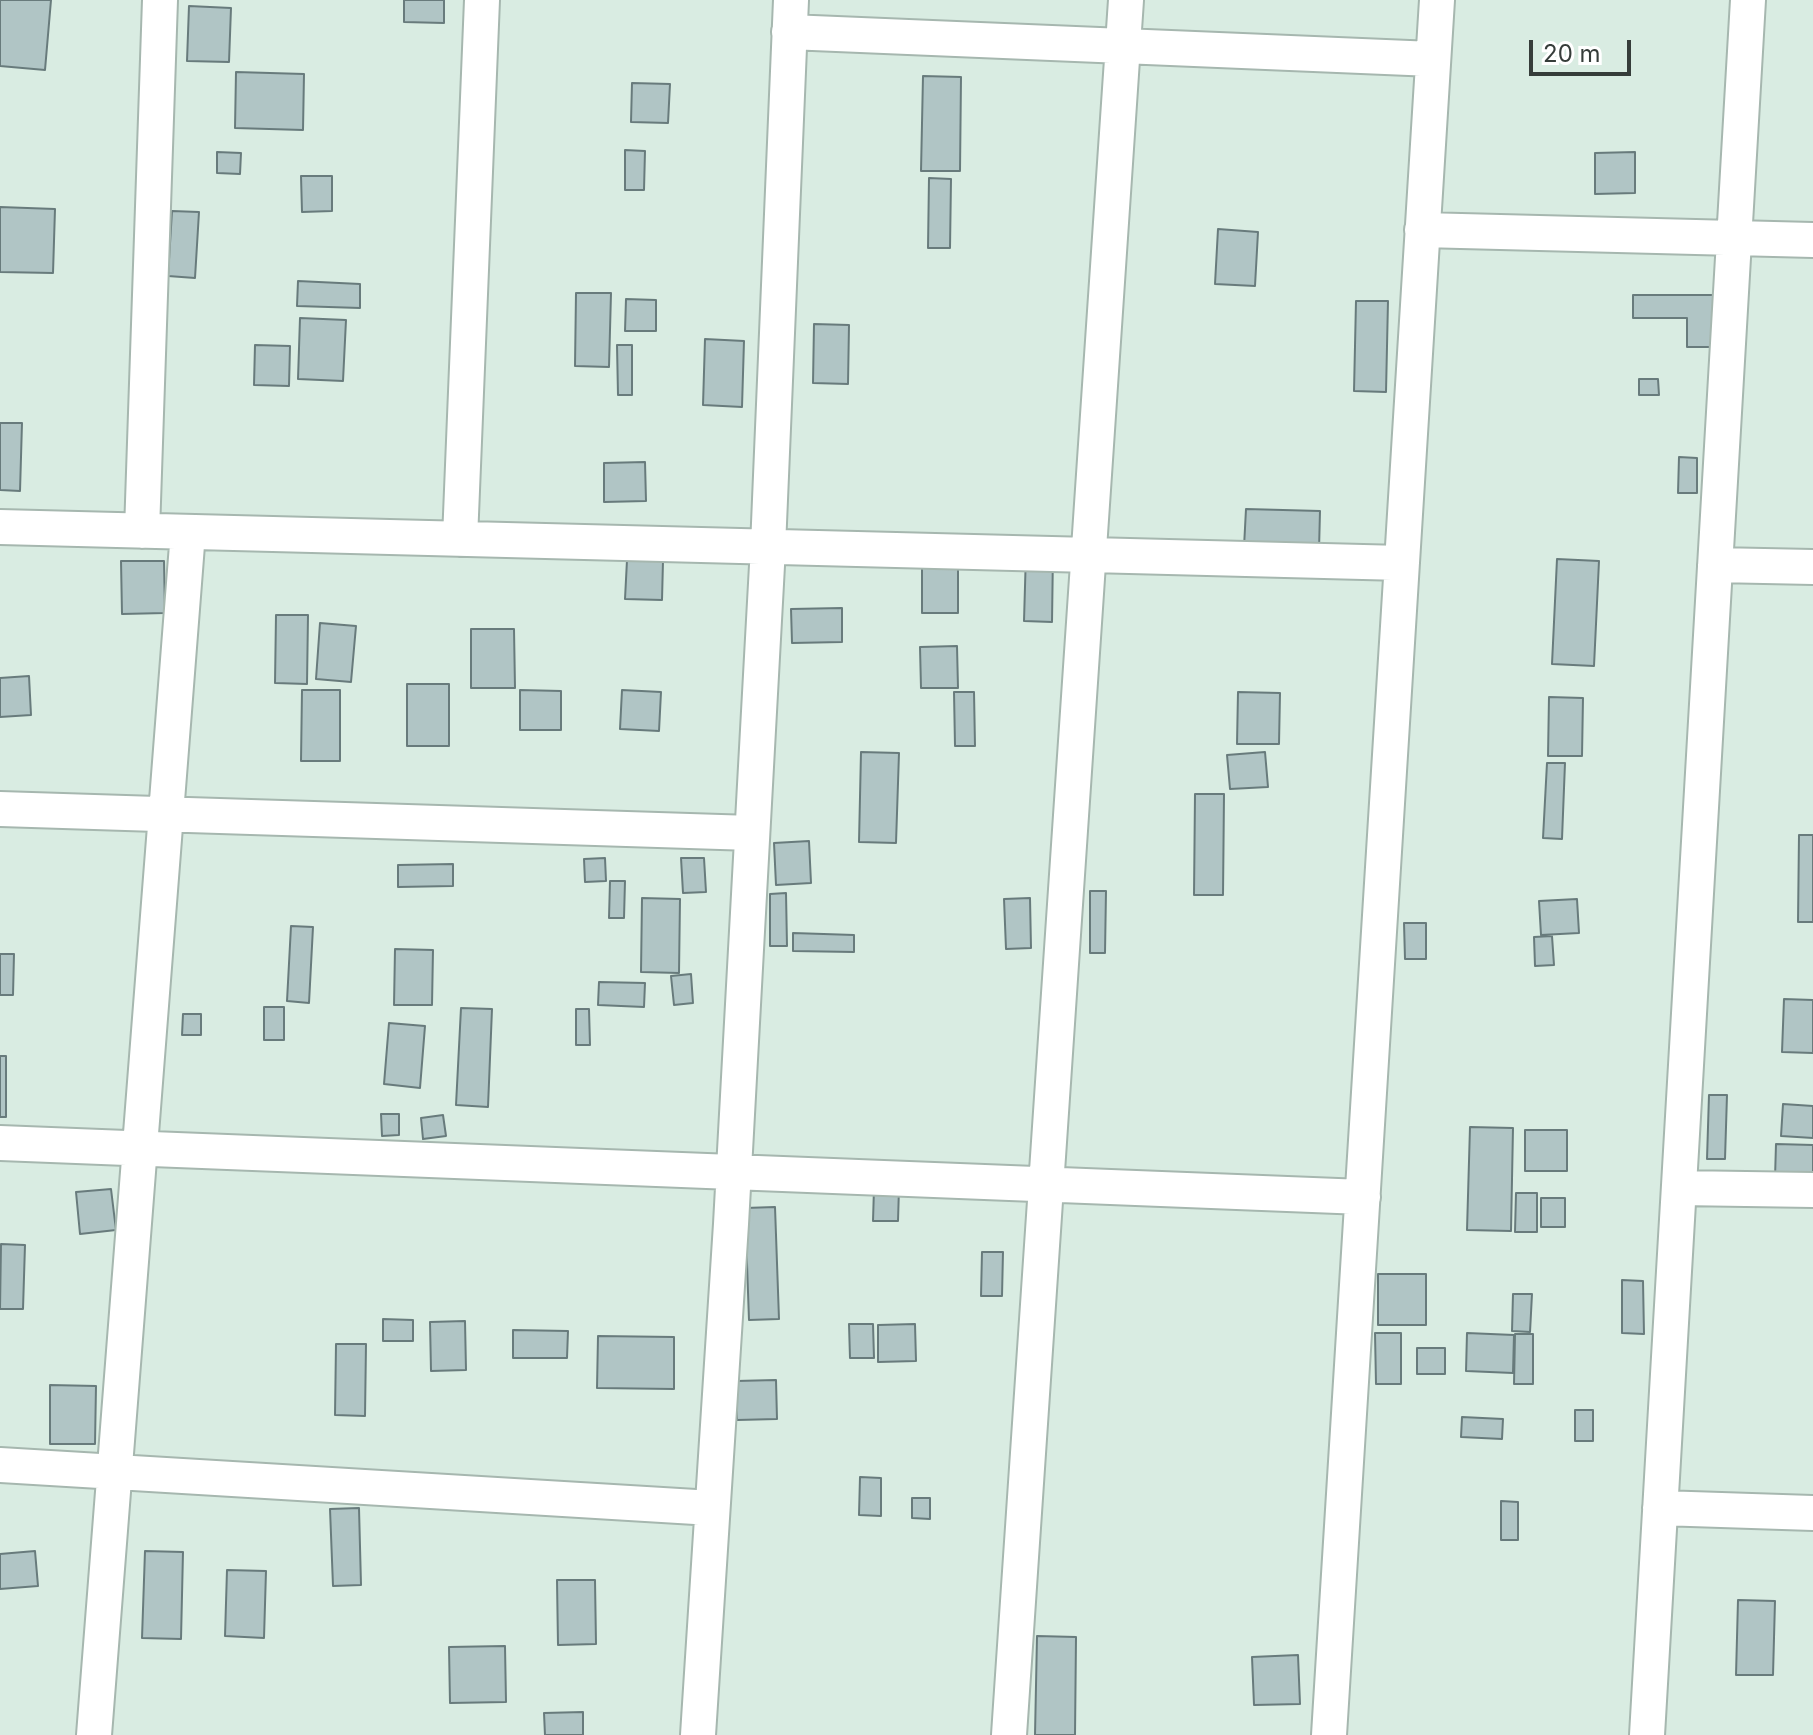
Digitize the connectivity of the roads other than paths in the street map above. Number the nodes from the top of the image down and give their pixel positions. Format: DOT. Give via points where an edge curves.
graph roads {
  1 [pos="160,0"];
  2 [pos="482,0"];
  3 [pos="1126,0"];
  4 [pos="1437,0"];
  5 [pos="1748,0"];
  6 [pos="790,16"];
  7 [pos="1123,47"];
  8 [pos="1433,59"];
  9 [pos="1422,230"];
  10 [pos="1734,238"];
  11 [pos="1813,240"];
  12 [pos="0,527"];
  13 [pos="142,531"];
  14 [pos="188,532"];
  15 [pos="460,539"];
  16 [pos="768,547"];
  17 [pos="1089,556"];
  18 [pos="1402,563"];
  19 [pos="1715,565"];
  20 [pos="1813,567"];
  21 [pos="0,809"];
  22 [pos="164,815"];
  23 [pos="752,833"];
  24 [pos="0,1143"];
  25 [pos="140,1148"];
  26 [pos="734,1172"];
  27 [pos="1046,1184"];
  28 [pos="1679,1188"];
  29 [pos="1813,1190"];
  30 [pos="1363,1197"];
  31 [pos="0,1465"];
  32 [pos="114,1472"];
  33 [pos="712,1508"];
  34 [pos="1660,1508"];
  35 [pos="1813,1513"];
  36 [pos="94,1735"];
  37 [pos="698,1735"];
  38 [pos="1009,1735"];
  39 [pos="1329,1735"];
  40 [pos="1647,1735"];
  1 -- 13 [label="street"];
  2 -- 15 [label="street"];
  3 -- 7 [label="street"];
  4 -- 8 [label="street"];
  5 -- 10 [label="street"];
  6 -- 7 [label="street"];
  6 -- 16 [label="street"];
  7 -- 8 [label="street"];
  7 -- 17 [label="street"];
  8 -- 9 [label="street"];
  9 -- 10 [label="street"];
  9 -- 18 [label="street"];
  10 -- 11 [label="street"];
  10 -- 19 [label="street"];
  12 -- 13 [label="street"];
  13 -- 14 [label="street"];
  14 -- 15 [label="street"];
  14 -- 22 [label="street"];
  15 -- 16 [label="street"];
  16 -- 17 [label="street"];
  16 -- 23 [label="street"];
  17 -- 18 [label="street"];
  17 -- 27 [label="street"];
  18 -- 30 [label="street"];
  19 -- 20 [label="street"];
  19 -- 28 [label="street"];
  21 -- 22 [label="street"];
  22 -- 23 [label="street"];
  22 -- 25 [label="street"];
  23 -- 26 [label="street"];
  24 -- 25 [label="street"];
  25 -- 26 [label="street"];
  25 -- 32 [label="street"];
  26 -- 27 [label="street"];
  26 -- 33 [label="street"];
  27 -- 30 [label="street"];
  27 -- 38 [label="street"];
  28 -- 29 [label="street"];
  28 -- 34 [label="street"];
  30 -- 39 [label="street"];
  31 -- 32 [label="street"];
  32 -- 33 [label="street"];
  32 -- 36 [label="street"];
  33 -- 37 [label="street"];
  34 -- 35 [label="street"];
  34 -- 40 [label="street"];
}
